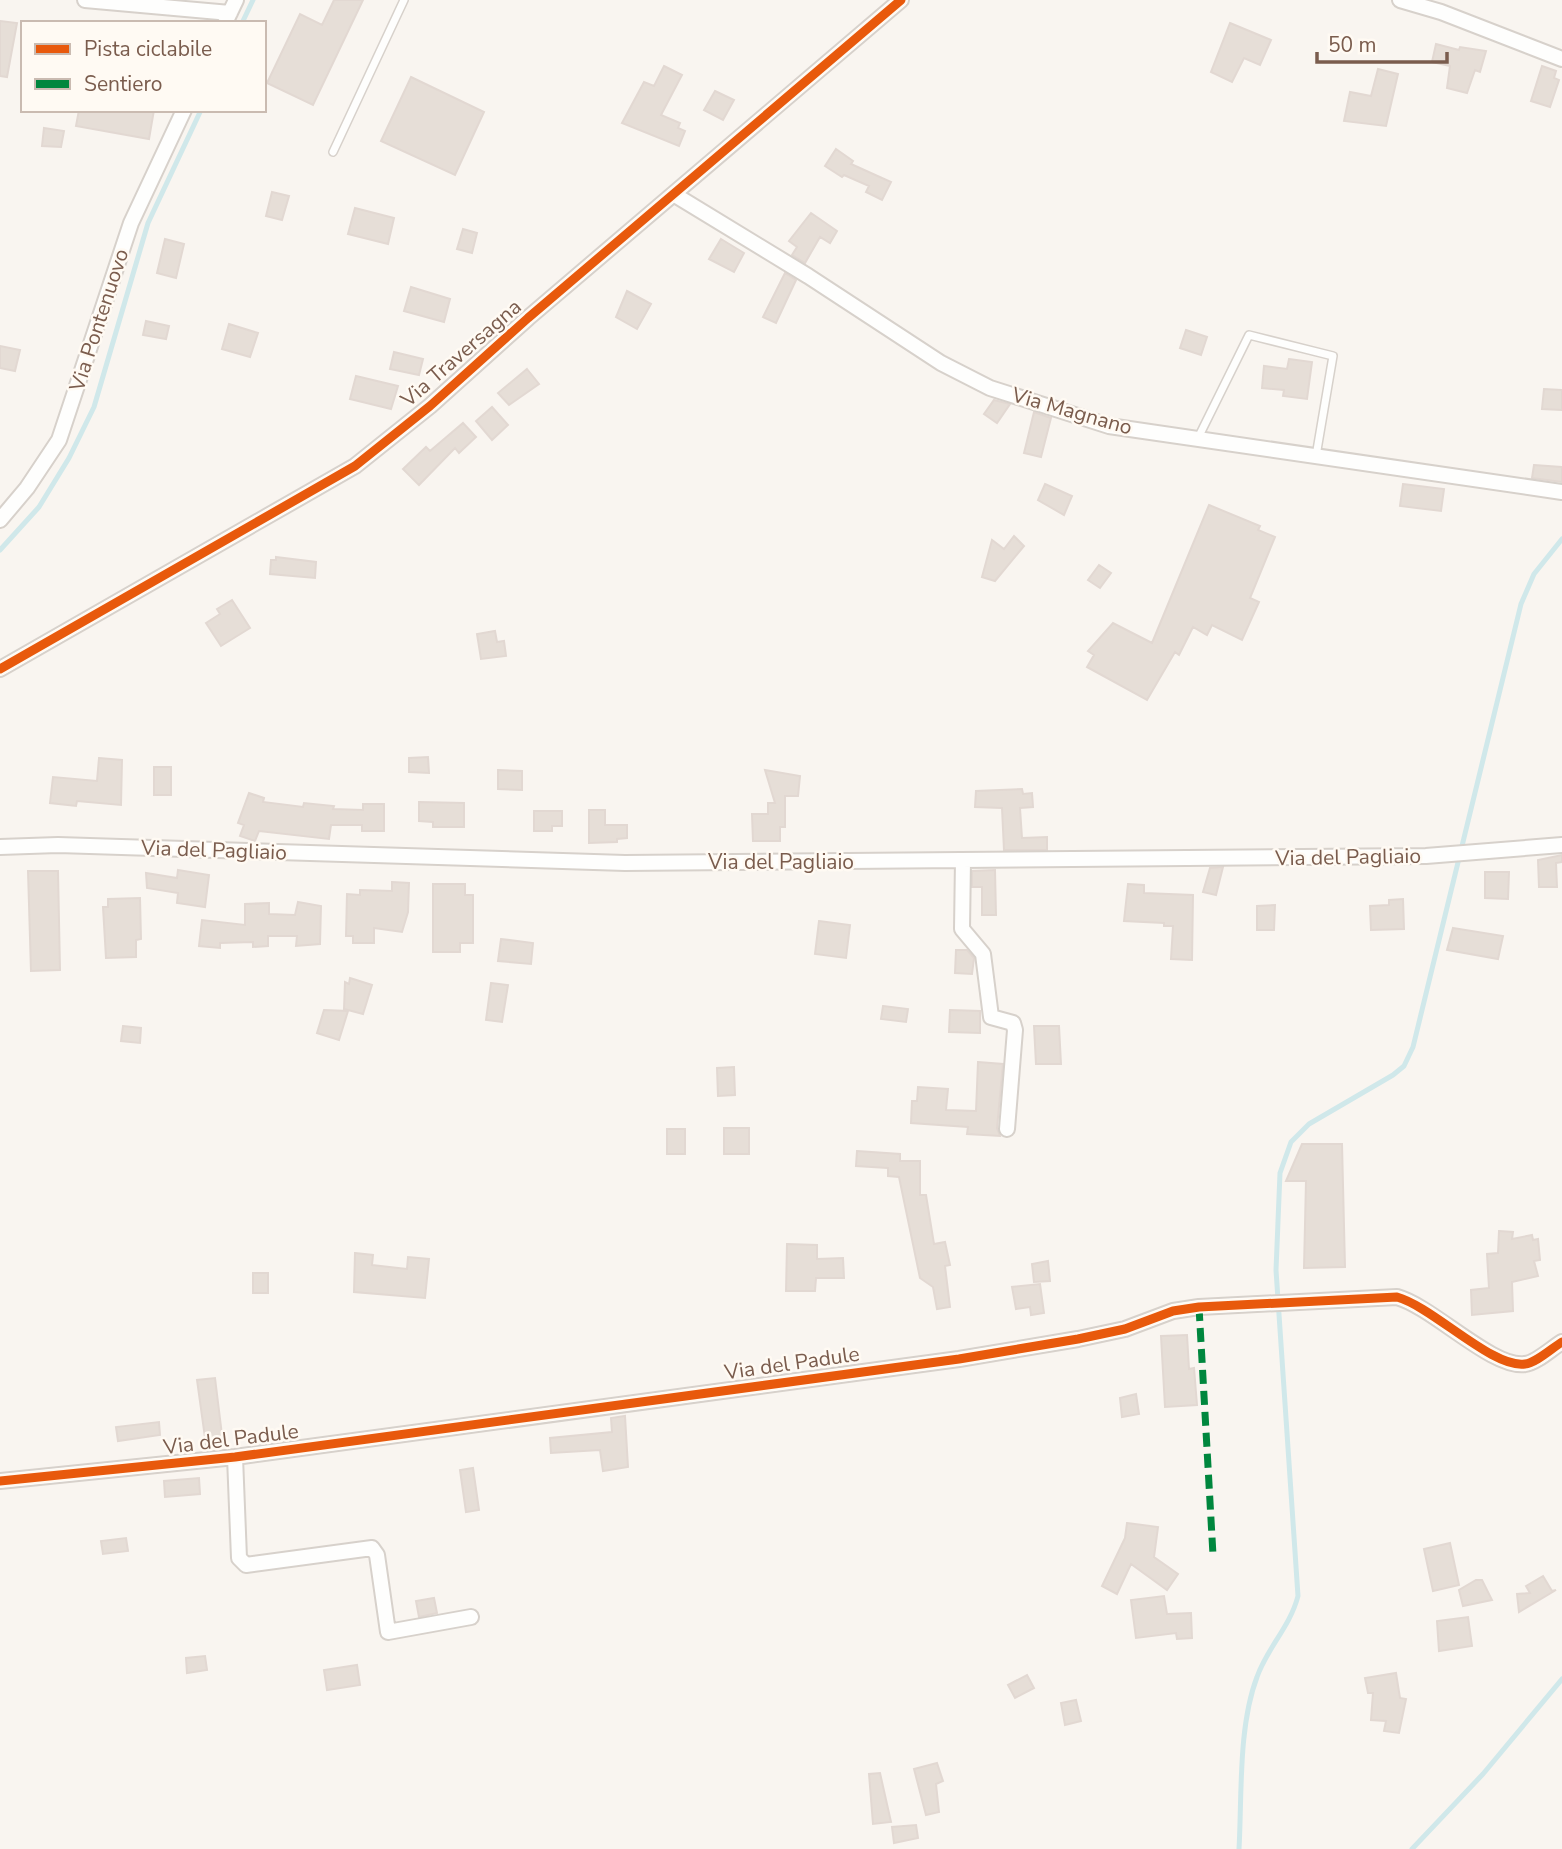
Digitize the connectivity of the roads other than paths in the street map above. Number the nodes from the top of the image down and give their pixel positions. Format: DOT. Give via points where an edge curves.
graph roads {
  1 [pos="85,0"];
  2 [pos="404,0"];
  3 [pos="901,0"];
  4 [pos="1401,0"];
  5 [pos="230,12"];
  6 [pos="1562,59"];
  7 [pos="183,112"];
  8 [pos="333,152"];
  9 [pos="675,195"];
  10 [pos="1198,439"];
  11 [pos="1316,457"];
  12 [pos="1562,492"];
  13 [pos="0,520"];
  14 [pos="0,669"];
  15 [pos="1562,845"];
  16 [pos="0,847"];
  17 [pos="963,860"];
  18 [pos="1007,1129"];
  19 [pos="1562,1342"];
  20 [pos="235,1457"];
  21 [pos="0,1481"];
  22 [pos="471,1617"];
  1 -- 5 [label="street"];
  2 -- 8 [label="lane"];
  3 -- 9 [label="street, Via Traversagna"];
  4 -- 6 [label="street"];
  7 -- 13 [label="street, Via Pontenuovo" via="131,223 59,440"];
  9 -- 10 [label="street, Via Magnano" via="941,363 990,388 1109,426"];
  9 -- 14 [label="street, Via Traversagna" via="355,466"];
  10 -- 11 [label="street, Via Magnano"];
  10 -- 11 [label="lane" via="1249,335 1333,356"];
  11 -- 12 [label="street, Via Magnano"];
  15 -- 17 [label="street, Via del Pagliaio" via="1450,855"];
  16 -- 17 [label="street, Via del Pagliaio" via="72,845 625,863"];
  17 -- 18 [label="street" via="962,929 983,954 991,1017 1013,1023 1015,1030"];
  19 -- 20 [label="street, Via del Padule" via="1526,1365 1508,1363 1416,1303 1397,1297 1173,1311 1090,1337 959,1359"];
  20 -- 21 [label="street, Via del Padule"];
  20 -- 22 [label="street" via="239,1558 246,1565 372,1548 377,1555 388,1632"];
}
